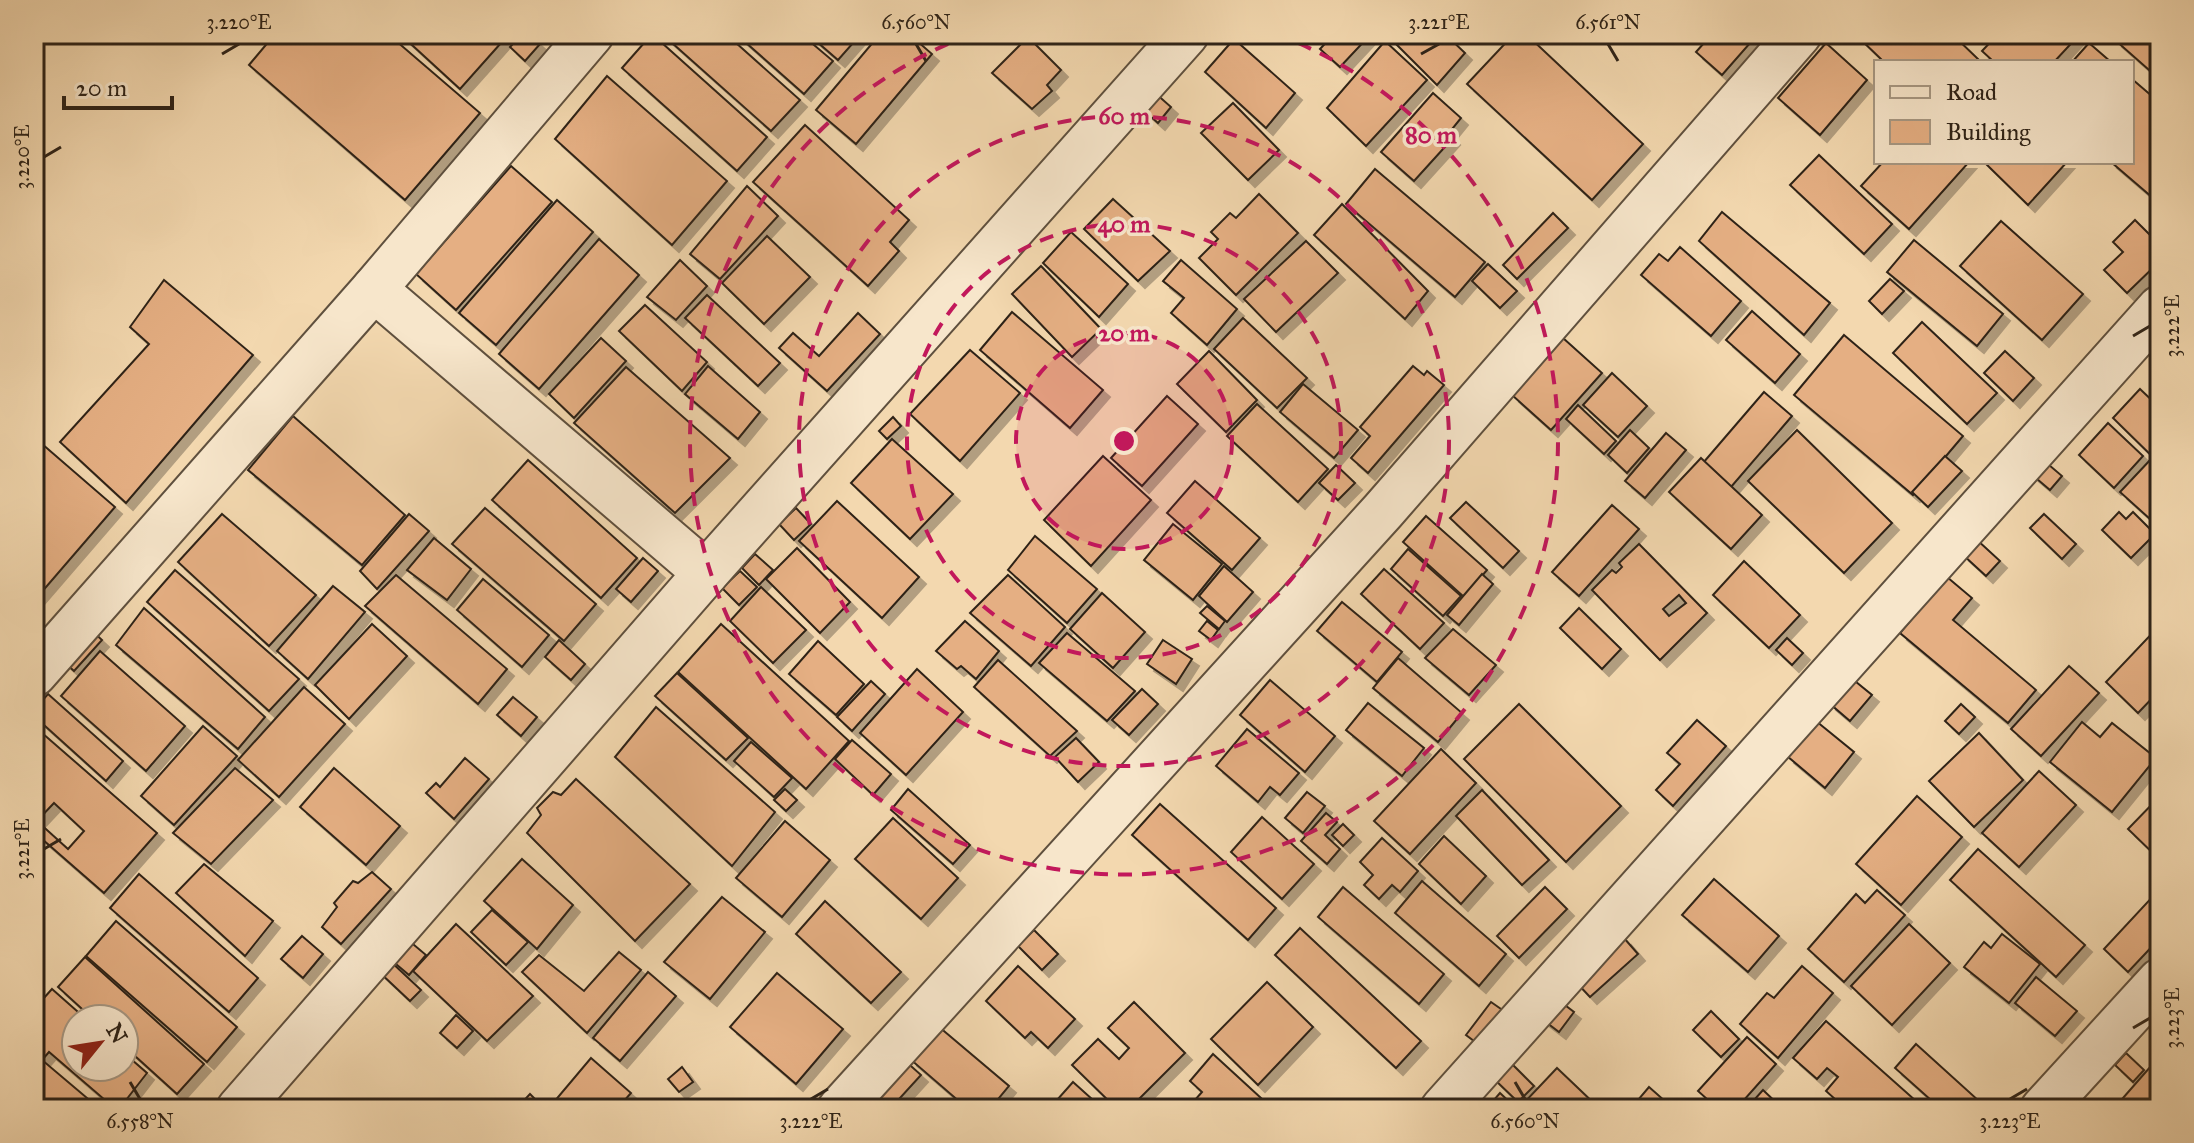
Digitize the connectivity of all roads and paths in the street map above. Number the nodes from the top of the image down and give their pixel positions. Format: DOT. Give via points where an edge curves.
graph roads {
  1 [pos="591,34"];
  2 [pos="1186,34"];
  3 [pos="1799,34"];
  4 [pos="374,289"];
  5 [pos="2160,308"];
  6 [pos="706,573"];
  7 [pos="34,674"];
  8 [pos="2160,981"];
  9 [pos="239,1109"];
  10 [pos="840,1109"];
  11 [pos="1443,1109"];
  12 [pos="2043,1109"];
  1 -- 4 [label="street"];
  2 -- 6 [label="street"];
  3 -- 10 [label="street" via="1383,511"];
  4 -- 6 [label="street"];
  4 -- 7 [label="street"];
  5 -- 11 [label="street"];
  6 -- 9 [label="street"];
  8 -- 12 [label="street"];
}
